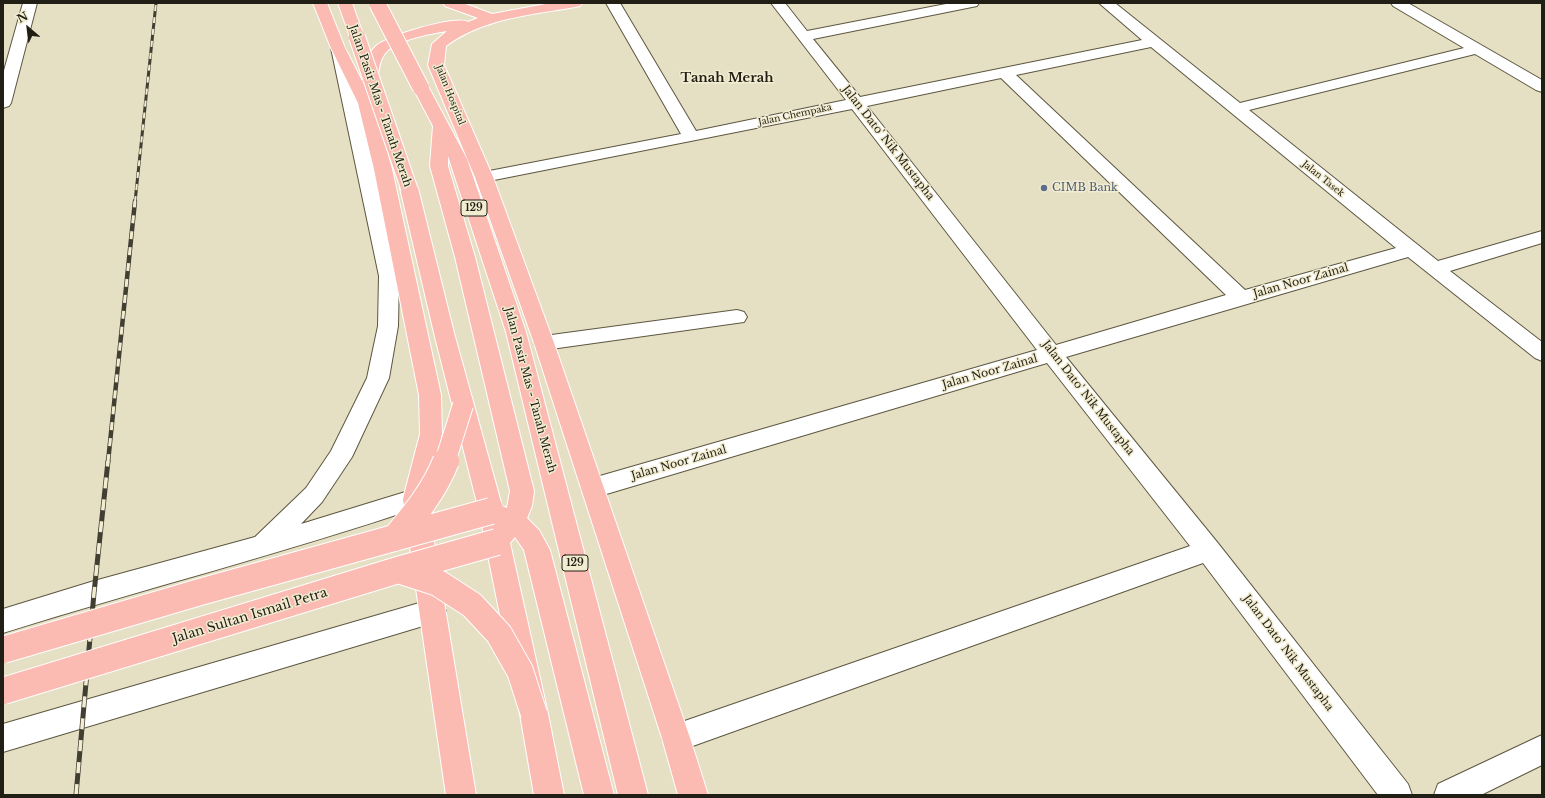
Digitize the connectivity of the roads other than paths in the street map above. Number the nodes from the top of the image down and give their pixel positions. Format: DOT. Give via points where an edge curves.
graph roads {
  1 [pos="30,3"];
  2 [pos="320,3"];
  3 [pos="345,3"];
  4 [pos="377,3"];
  5 [pos="450,3"];
  6 [pos="575,3"];
  7 [pos="614,3"];
  8 [pos="778,3"];
  9 [pos="972,3"];
  10 [pos="1106,3"];
  11 [pos="1398,3"];
  12 [pos="491,18"];
  13 [pos="804,36"];
  14 [pos="21,37"];
  15 [pos="3,39"];
  16 [pos="1152,42"];
  17 [pos="338,48"];
  18 [pos="1478,49"];
  19 [pos="1005,72"];
  20 [pos="1542,86"];
  21 [pos="856,102"];
  22 [pos="3,103"];
  23 [pos="366,103"];
  24 [pos="1235,108"];
  25 [pos="440,125"];
  26 [pos="691,137"];
  27 [pos="484,177"];
  28 [pos="1542,236"];
  29 [pos="1411,250"];
  30 [pos="1434,269"];
  31 [pos="1241,298"];
  32 [pos="736,317"];
  33 [pos="544,343"];
  34 [pos="1542,353"];
  35 [pos="1052,354"];
  36 [pos="463,405"];
  37 [pos="593,488"];
  38 [pos="415,499"];
  39 [pos="500,525"];
  40 [pos="395,538"];
  41 [pos="263,546"];
  42 [pos="1208,550"];
  43 [pos="398,570"];
  44 [pos="433,611"];
  45 [pos="3,621"];
  46 [pos="3,650"];
  47 [pos="3,691"];
  48 [pos="534,714"];
  49 [pos="3,738"];
  50 [pos="676,738"];
  51 [pos="1542,750"];
  52 [pos="461,795"];
  53 [pos="549,795"];
  54 [pos="599,795"];
  55 [pos="633,795"];
  56 [pos="693,795"];
  57 [pos="1397,795"];
  58 [pos="1449,795"];
  1 -- 14 [label="street"];
  2 -- 17 [label="main road"];
  3 -- 36 [label="main road, Jalan Pasir Mas - Tanah Merah, bridge" via="409,188"];
  4 -- 25 [label="main road, Jalan Pasir Mas - Tanah Merah / 129, bridge"];
  5 -- 12 [label="main road"];
  6 -- 12 [label="main road, Jalan Hospital"];
  7 -- 26 [label="street"];
  8 -- 13 [label="street, Jalan Dato' Nik Mustapha"];
  9 -- 13 [label="street"];
  10 -- 16 [label="street, Jalan Tasek"];
  11 -- 18 [label="street"];
  12 -- 23 [label="main road" via="419,32 383,47 376,54"];
  12 -- 27 [label="main road, Jalan Hospital" via="454,32 439,44 436,65"];
  13 -- 21 [label="street, Jalan Dato' Nik Mustapha"];
  14 -- 15 [label="street"];
  14 -- 22 [label="street"];
  16 -- 19 [label="street, Jalan Chempaka"];
  16 -- 24 [label="street, Jalan Tasek"];
  17 -- 23 [label="main road"];
  17 -- 41 [label="street" via="389,276 388,326 378,378 340,457 314,495"];
  18 -- 20 [label="street"];
  18 -- 24 [label="street"];
  19 -- 21 [label="street, Jalan Chempaka"];
  19 -- 31 [label="street"];
  21 -- 26 [label="street, Jalan Chempaka"];
  21 -- 35 [label="street, Jalan Dato' Nik Mustapha"];
  23 -- 38 [label="main road" via="395,224 430,395 431,434"];
  24 -- 29 [label="street, Jalan Tasek"];
  25 -- 39 [label="main road" via="439,166 465,257 522,490 522,501"];
  25 -- 55 [label="main road, Jalan Pasir Mas - Tanah Merah / 129" via="458,159 516,332"];
  26 -- 27 [label="street, Jalan Chempaka"];
  27 -- 33 [label="main road, Jalan Hospital"];
  28 -- 30 [label="street"];
  29 -- 30 [label="street, Jalan Tasek"];
  29 -- 31 [label="street, Jalan Noor Zainal"];
  30 -- 34 [label="street, Jalan Tasek"];
  31 -- 35 [label="street, Jalan Noor Zainal"];
  32 -- 33 [label="street"];
  33 -- 37 [label="main road, Jalan Hospital"];
  35 -- 37 [label="street, Jalan Noor Zainal"];
  35 -- 42 [label="street, Jalan Dato' Nik Mustapha"];
  36 -- 39 [label="main road, Jalan Pasir Mas - Tanah Merah"];
  36 -- 40 [label="main road, bridge" via="456,432 435,485"];
  37 -- 50 [label="main road, Jalan Hospital"];
  38 -- 41 [label="street"];
  38 -- 44 [label="main road"];
  39 -- 40 [label="main road, bridge"];
  39 -- 43 [label="main road, Jalan Sultan Ismail Petra, bridge"];
  39 -- 48 [label="main road, Jalan Pasir Mas - Tanah Merah, bridge"];
  39 -- 54 [label="main road" via="531,536 537,550"];
  40 -- 46 [label="main road, bridge"];
  41 -- 45 [label="street"];
  42 -- 50 [label="street"];
  42 -- 57 [label="street, Jalan Dato' Nik Mustapha"];
  43 -- 47 [label="main road, Jalan Sultan Ismail Petra, bridge"];
  43 -- 48 [label="main road, bridge" via="438,583 472,605 499,634 520,671"];
  44 -- 49 [label="street"];
  44 -- 52 [label="main road"];
  48 -- 53 [label="main road"];
  50 -- 56 [label="main road, Jalan Hospital"];
  51 -- 58 [label="street"];
}
